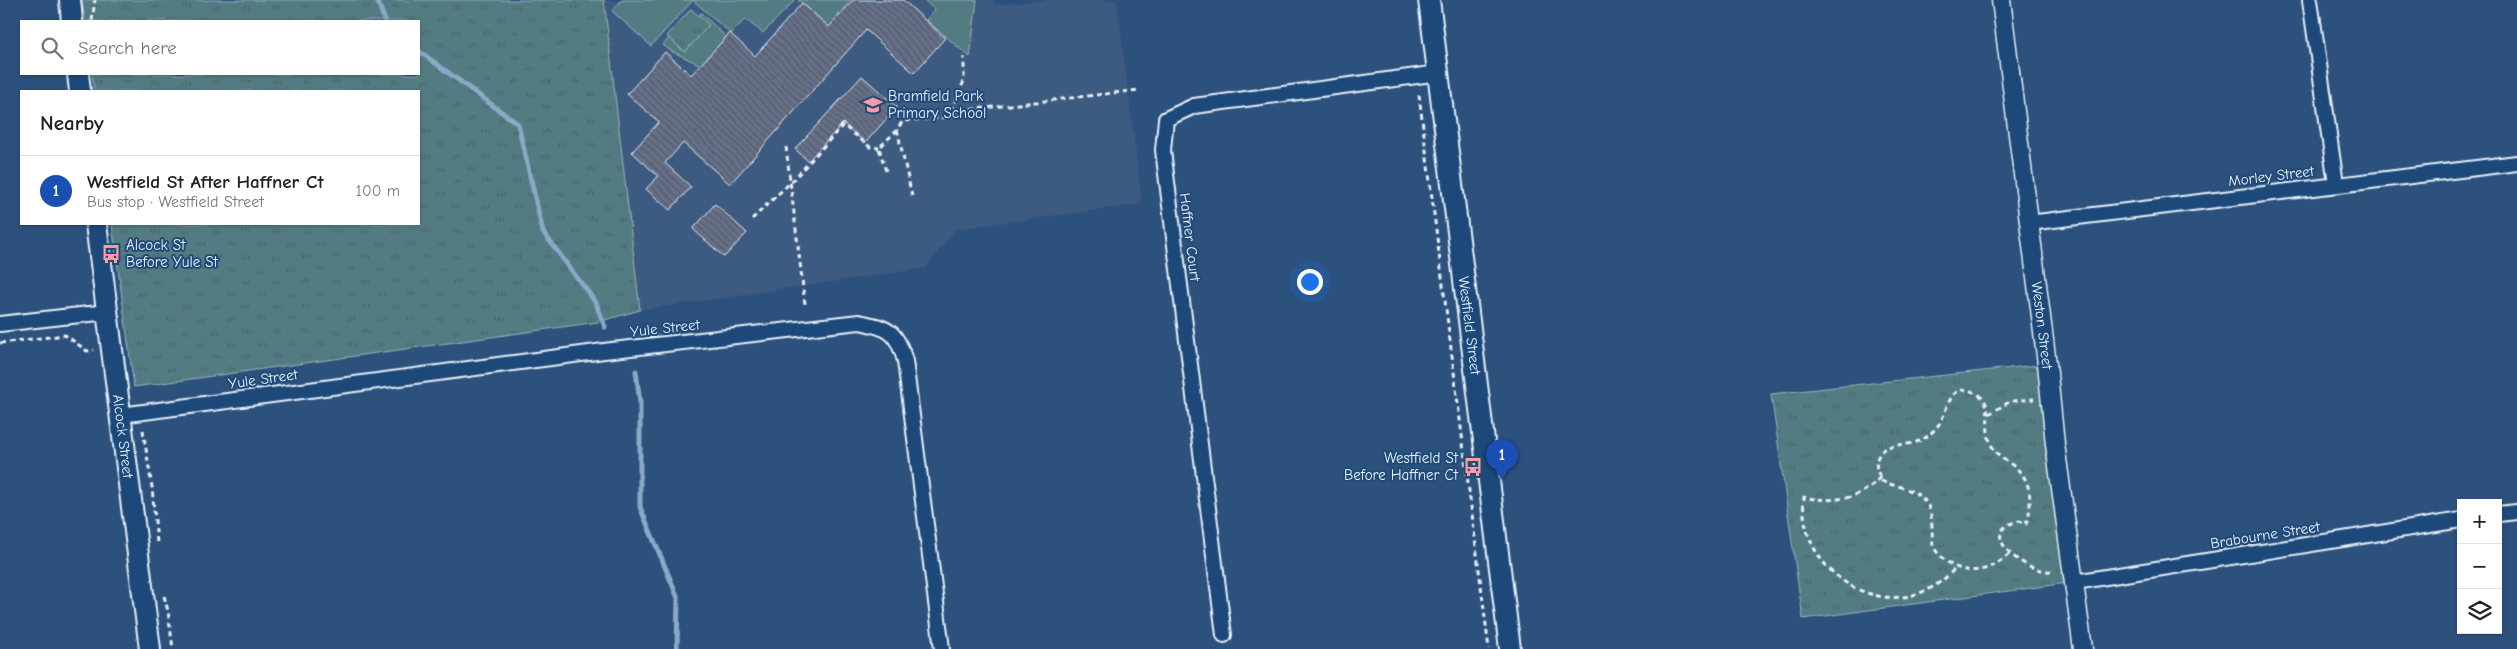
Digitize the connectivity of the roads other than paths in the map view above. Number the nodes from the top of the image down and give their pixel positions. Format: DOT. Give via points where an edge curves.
graph roads {
  1 [pos="70,0"];
  2 [pos="1429,0"];
  3 [pos="2001,0"];
  4 [pos="2310,0"];
  5 [pos="72,20"];
  6 [pos="1439,73"];
  7 [pos="78,75"];
  8 [pos="80,90"];
  9 [pos="2517,163"];
  10 [pos="2336,184"];
  11 [pos="2029,222"];
  12 [pos="96,225"];
  13 [pos="107,312"];
  14 [pos="0,324"];
  15 [pos="121,415"];
  16 [pos="2517,512"];
  17 [pos="2502,514"];
  18 [pos="2457,521"];
  19 [pos="2075,582"];
  20 [pos="1224,635"];
  21 [pos="150,649"];
  22 [pos="942,649"];
  23 [pos="1510,649"];
  24 [pos="2083,649"];
  1 -- 5 [label="main road"];
  2 -- 6 [label="main road, Westfield Street"];
  3 -- 11 [label="street, Weston Street"];
  4 -- 10 [label="street"];
  6 -- 20 [label="street, Haffner Court" via="1194,106 1166,119 1163,150"];
  6 -- 23 [label="main road, Westfield Street"];
  7 -- 8 [label="main road"];
  9 -- 10 [label="street, Morley Street"];
  10 -- 11 [label="street, Morley Street"];
  11 -- 19 [label="street, Weston Street"];
  12 -- 13 [label="main road, Alcock Street"];
  13 -- 14 [label="street"];
  13 -- 15 [label="main road, Alcock Street"];
  15 -- 21 [label="main road, Alcock Street"];
  15 -- 22 [label="street, Yule Street" via="614,350 859,322 883,327 900,342 905,361"];
  16 -- 17 [label="street"];
  18 -- 19 [label="street, Brabourne Street"];
  19 -- 24 [label="street, Weston Street"];
}
